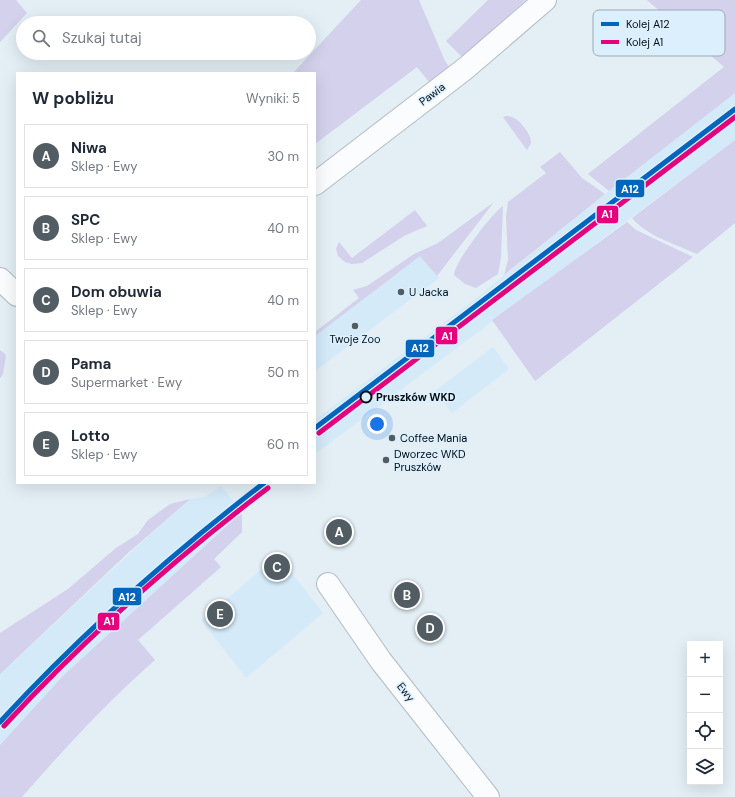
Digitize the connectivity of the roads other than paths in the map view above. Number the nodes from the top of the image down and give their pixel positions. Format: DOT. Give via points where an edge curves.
graph roads {
  1 [pos="545,0"];
  2 [pos="316,183"];
  3 [pos="0,279"];
  4 [pos="16,294"];
  5 [pos="328,584"];
  6 [pos="488,797"];
  1 -- 2 [label="street, Pawia" via="466,68"];
  3 -- 4 [label="street"];
  5 -- 6 [label="street, Ewy" via="381,661"];
}
